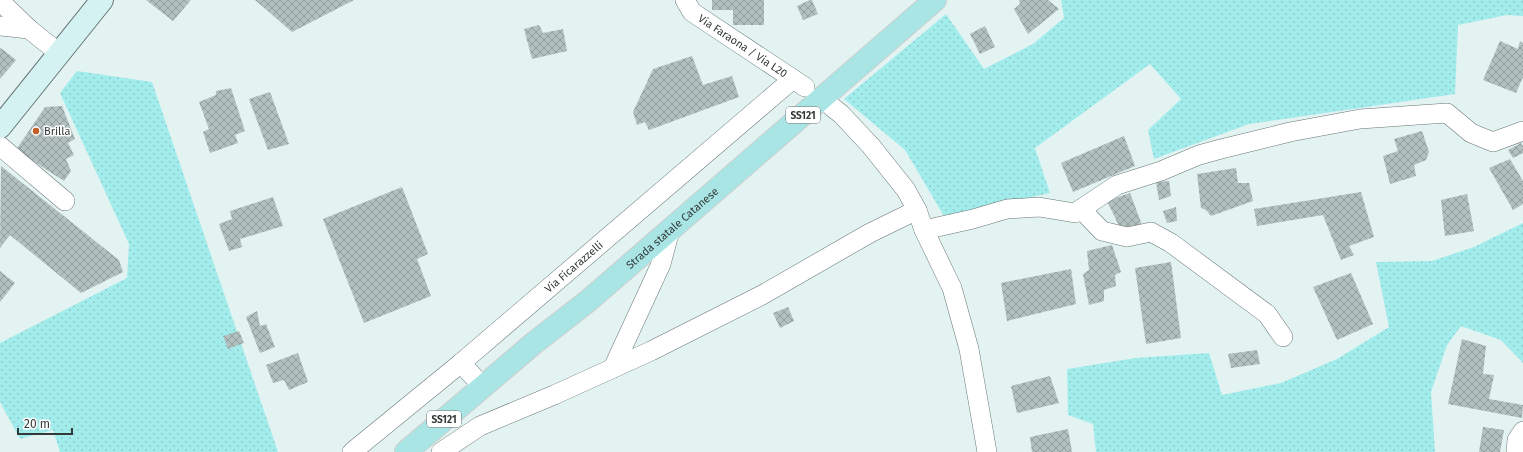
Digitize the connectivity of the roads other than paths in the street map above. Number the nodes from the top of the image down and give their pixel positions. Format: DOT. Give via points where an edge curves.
graph roads {
  1 [pos="102,0"];
  2 [pos="685,0"];
  3 [pos="935,0"];
  4 [pos="0,1"];
  5 [pos="0,26"];
  6 [pos="30,29"];
  7 [pos="59,54"];
  8 [pos="799,83"];
  9 [pos="832,107"];
  10 [pos="0,127"];
  11 [pos="1523,131"];
  12 [pos="0,146"];
  13 [pos="65,201"];
  14 [pos="1081,209"];
  15 [pos="916,210"];
  16 [pos="670,230"];
  17 [pos="924,230"];
  18 [pos="1283,337"];
  19 [pos="461,364"];
  20 [pos="613,368"];
  21 [pos="482,386"];
  22 [pos="1523,431"];
  23 [pos="352,452"];
  24 [pos="406,452"];
  25 [pos="441,452"];
  26 [pos="987,452"];
  27 [pos="1516,452"];
  1 -- 7 [label="main road"];
  2 -- 8 [label="street, Via Faraona / Via L20" via="692,12"];
  3 -- 16 [label="main road, Strada statale Catanese / SS121"];
  4 -- 6 [label="street"];
  5 -- 6 [label="street"];
  6 -- 7 [label="street"];
  7 -- 10 [label="main road"];
  8 -- 19 [label="street, Via Ficarazzelli"];
  9 -- 15 [label="street" via="871,146 906,190"];
  11 -- 14 [label="street" via="1493,142 1471,133 1447,113 1360,120 1290,132 1199,155 1117,185"];
  12 -- 13 [label="street"];
  14 -- 17 [label="street" via="1075,213 1039,207 1007,209"];
  14 -- 18 [label="street" via="1102,231 1127,237 1151,232 1171,243 1267,314"];
  15 -- 17 [label="street"];
  15 -- 20 [label="street" via="870,233 762,295"];
  16 -- 20 [label="street" via="661,264"];
  16 -- 21 [label="main road, Strada statale Catanese / SS121" via="588,301"];
  17 -- 26 [label="street" via="952,288 969,349"];
  19 -- 21 [label="street"];
  19 -- 23 [label="street, Via Ficarazzelli"];
  20 -- 25 [label="street" via="480,426"];
  21 -- 24 [label="main road, Strada statale Catanese / SS121"];
  22 -- 27 [label="street" via="1517,440"];
}
